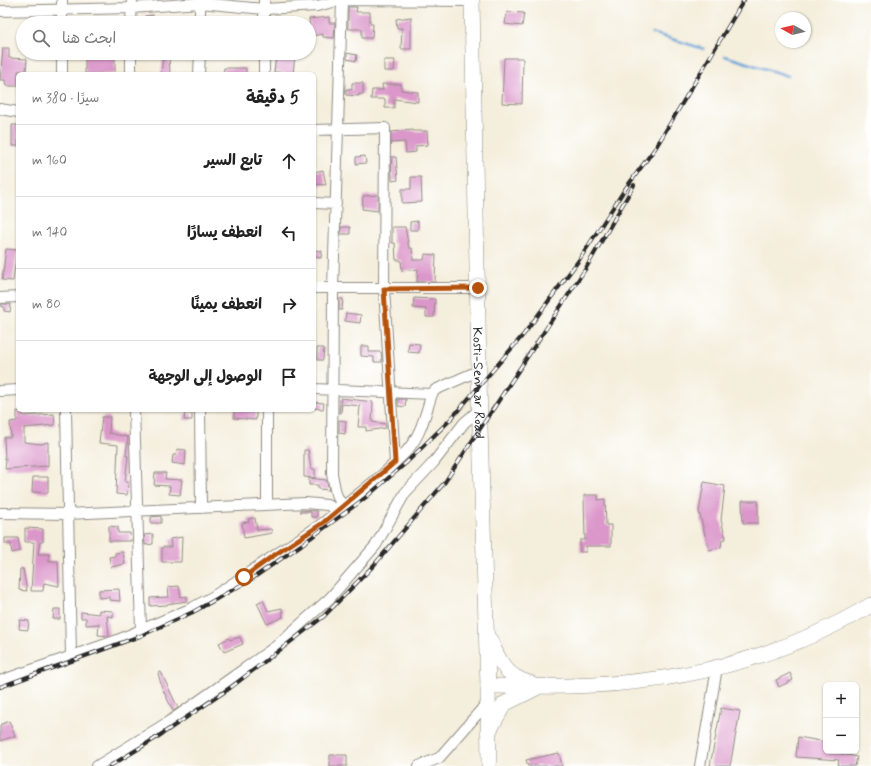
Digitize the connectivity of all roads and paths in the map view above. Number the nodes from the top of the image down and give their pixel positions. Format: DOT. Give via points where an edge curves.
graph roads {
  1 [pos="343,0"];
  2 [pos="472,0"];
  3 [pos="200,1"];
  4 [pos="132,4"];
  5 [pos="264,4"];
  6 [pos="62,5"];
  7 [pos="0,11"];
  8 [pos="62,16"];
  9 [pos="131,16"];
  10 [pos="200,16"];
  11 [pos="264,16"];
  12 [pos="62,60"];
  13 [pos="131,60"];
  14 [pos="200,60"];
  15 [pos="264,60"];
  16 [pos="62,72"];
  17 [pos="131,72"];
  18 [pos="199,72"];
  19 [pos="264,72"];
  20 [pos="0,109"];
  21 [pos="16,112"];
  22 [pos="316,130"];
  23 [pos="339,130"];
  24 [pos="316,203"];
  25 [pos="336,204"];
  26 [pos="316,288"];
  27 [pos="333,288"];
  28 [pos="478,288"];
  29 [pos="384,289"];
  30 [pos="16,297"];
  31 [pos="0,298"];
  32 [pos="480,370"];
  33 [pos="316,389"];
  34 [pos="332,389"];
  35 [pos="16,390"];
  36 [pos="0,391"];
  37 [pos="390,393"];
  38 [pos="432,394"];
  39 [pos="480,409"];
  40 [pos="66,412"];
  41 [pos="134,412"];
  42 [pos="200,412"];
  43 [pos="267,412"];
  44 [pos="395,462"];
  45 [pos="267,505"];
  46 [pos="201,508"];
  47 [pos="341,509"];
  48 [pos="137,511"];
  49 [pos="0,513"];
  50 [pos="67,514"];
  51 [pos="871,605"];
  52 [pos="141,629"];
  53 [pos="486,632"];
  54 [pos="71,655"];
  55 [pos="717,668"];
  56 [pos="0,678"];
  57 [pos="488,686"];
  58 [pos="542,686"];
  59 [pos="488,702"];
  60 [pos="488,733"];
  61 [pos="97,766"];
  62 [pos="419,766"];
  63 [pos="489,766"];
  64 [pos="700,766"];
  1 -- 2 [label="street"];
  1 -- 5 [label="street" via="317,6"];
  1 -- 23 [label="street"];
  2 -- 28 [label="highway, Kosti-Sennar Road"];
  3 -- 4 [label="street"];
  3 -- 5 [label="street"];
  3 -- 10 [label="street"];
  4 -- 6 [label="street"];
  4 -- 9 [label="street"];
  5 -- 11 [label="street"];
  6 -- 7 [label="street"];
  6 -- 8 [label="street"];
  12 -- 16 [label="street"];
  13 -- 17 [label="street"];
  14 -- 18 [label="street"];
  15 -- 19 [label="street"];
  20 -- 21 [label="street"];
  22 -- 23 [label="street"];
  23 -- 25 [label="street"];
  23 -- 29 [label="street" via="385,128"];
  24 -- 25 [label="street"];
  25 -- 27 [label="street"];
  26 -- 27 [label="street"];
  27 -- 29 [label="street"];
  27 -- 34 [label="street"];
  28 -- 29 [label="street"];
  28 -- 32 [label="highway, Kosti-Sennar Road"];
  29 -- 37 [label="street"];
  30 -- 31 [label="street"];
  32 -- 38 [label="street" via="438,387"];
  32 -- 39 [label="highway, Kosti-Sennar Road"];
  33 -- 34 [label="street"];
  34 -- 37 [label="street"];
  34 -- 47 [label="street" via="332,474"];
  35 -- 36 [label="street"];
  37 -- 38 [label="street"];
  37 -- 44 [label="street"];
  38 -- 44 [label="street" via="421,431 415,442"];
  39 -- 53 [label="highway, Kosti-Sennar Road"];
  39 -- 61 [label="street" via="464,423 434,462 405,493 376,545 330,598 276,646 173,719"];
  40 -- 50 [label="street"];
  41 -- 48 [label="street"];
  42 -- 46 [label="street"];
  43 -- 45 [label="street"];
  44 -- 47 [label="street"];
  45 -- 46 [label="street"];
  45 -- 47 [label="street" via="316,503"];
  46 -- 48 [label="street"];
  47 -- 52 [label="street" via="214,596"];
  48 -- 50 [label="street"];
  48 -- 52 [label="street"];
  49 -- 50 [label="street"];
  50 -- 54 [label="street"];
  51 -- 55 [label="highway" via="782,648"];
  52 -- 54 [label="street" via="115,641"];
  53 -- 57 [label="highway, Kosti-Sennar Road"];
  53 -- 58 [label="highway" via="501,666 517,679"];
  54 -- 56 [label="street"];
  55 -- 58 [label="highway" via="637,682 593,686"];
  55 -- 64 [label="street"];
  57 -- 58 [label="highway"];
  57 -- 59 [label="highway, Kosti-Sennar Road"];
  58 -- 60 [label="highway" via="504,704"];
  59 -- 60 [label="highway, Kosti-Sennar Road"];
  59 -- 62 [label="street" via="439,758"];
  60 -- 63 [label="highway, Kosti-Sennar Road"];
}
